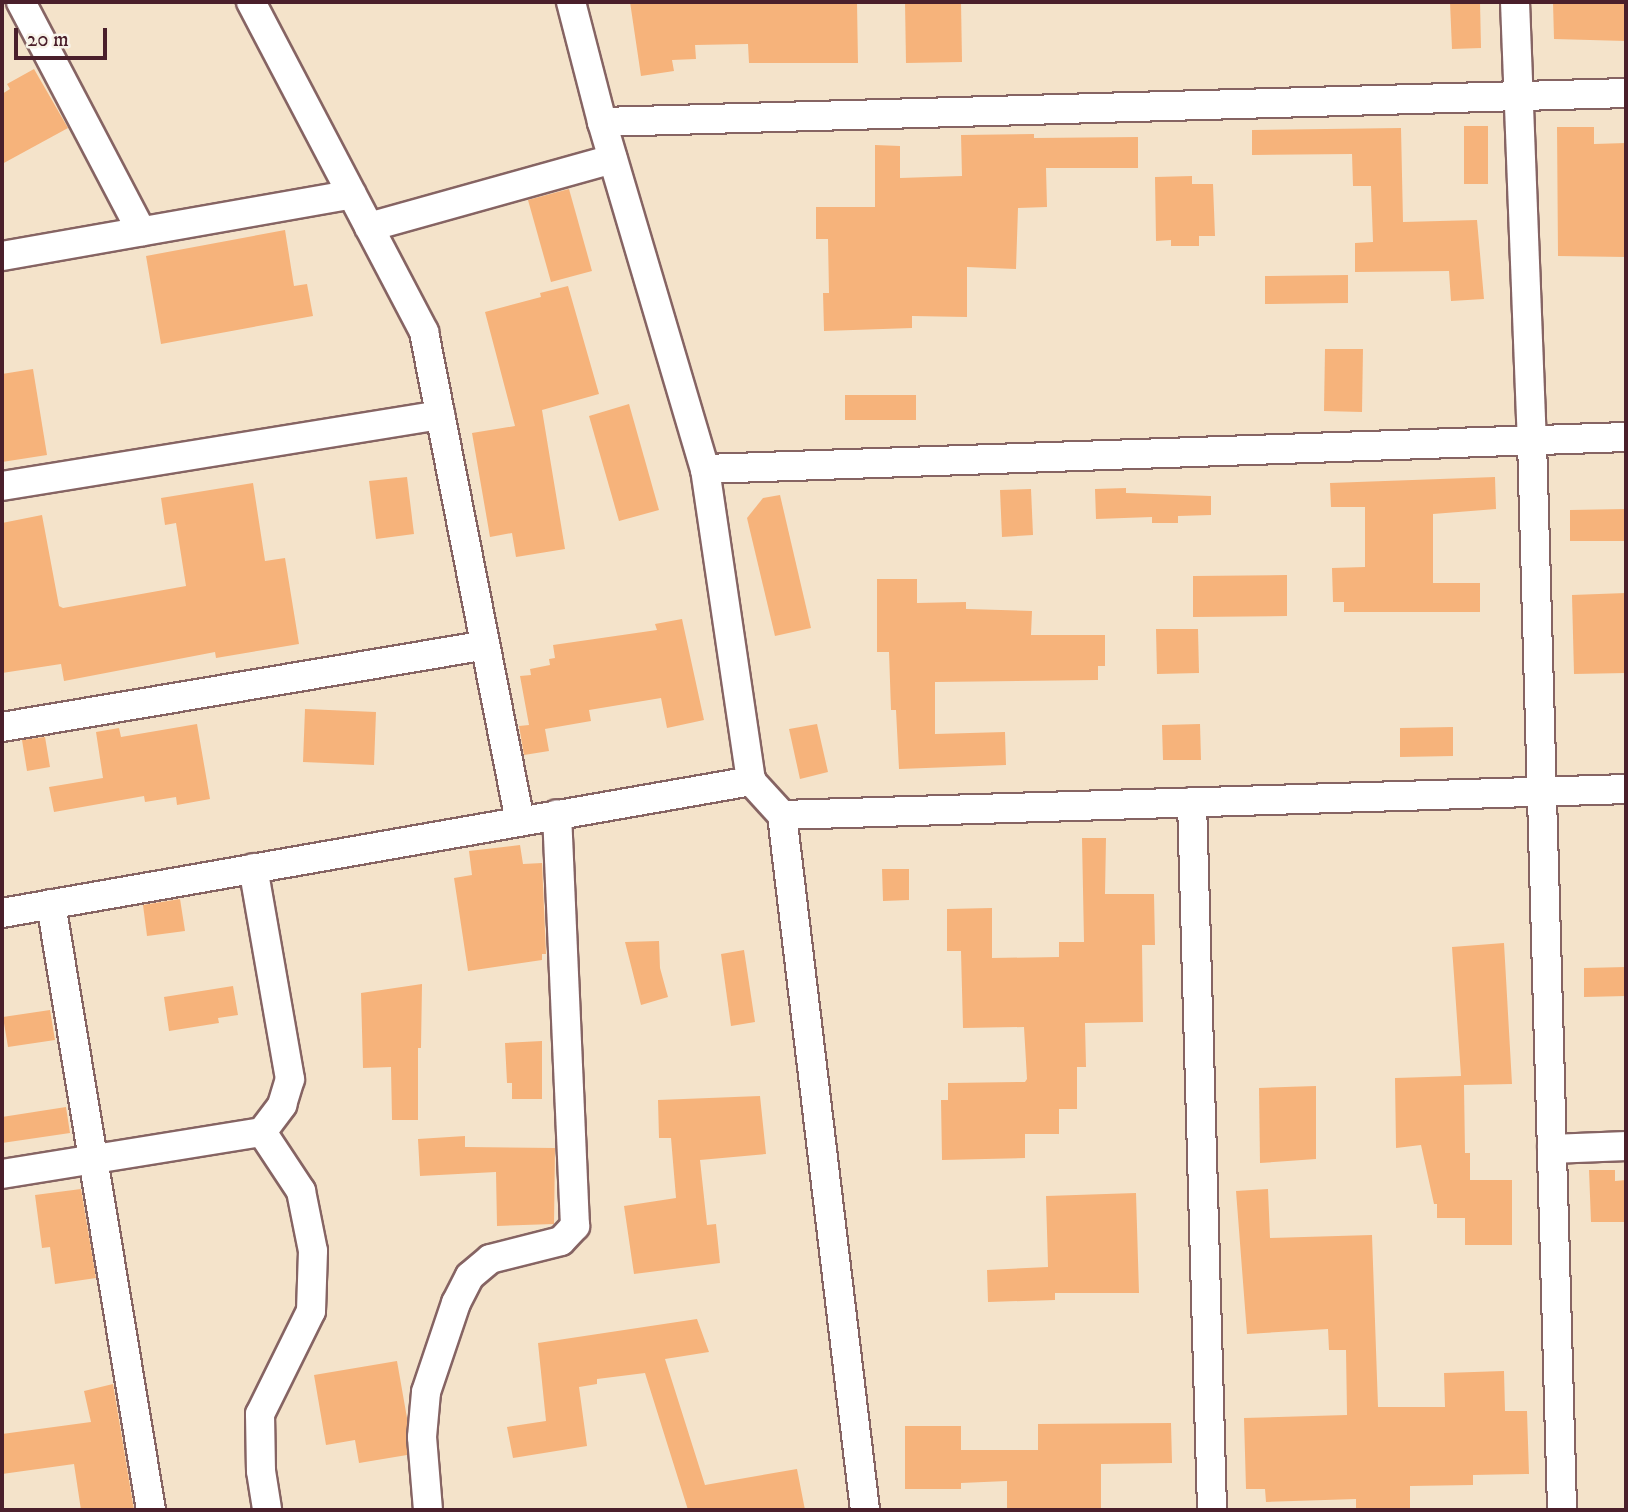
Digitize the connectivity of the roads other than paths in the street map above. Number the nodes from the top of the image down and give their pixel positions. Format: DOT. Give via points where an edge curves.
graph roads {
  1 [pos="21,2"];
  2 [pos="251,2"];
  3 [pos="571,2"];
  4 [pos="1515,2"];
  5 [pos="1626,93"];
  6 [pos="1519,96"];
  7 [pos="602,122"];
  8 [pos="613,159"];
  9 [pos="352,194"];
  10 [pos="369,227"];
  11 [pos="141,231"];
  12 [pos="2,256"];
  13 [pos="440,415"];
  14 [pos="1626,437"];
  15 [pos="1532,441"];
  16 [pos="705,469"];
  17 [pos="2,486"];
  18 [pos="485,645"];
  19 [pos="2,727"];
  20 [pos="751,780"];
  21 [pos="1626,789"];
  22 [pos="1542,791"];
  23 [pos="1192,802"];
  24 [pos="557,814"];
  25 [pos="782,815"];
  26 [pos="520,821"];
  27 [pos="253,868"];
  28 [pos="51,904"];
  29 [pos="2,913"];
  30 [pos="262,1132"];
  31 [pos="1626,1146"];
  32 [pos="1552,1149"];
  33 [pos="93,1159"];
  34 [pos="2,1174"];
  35 [pos="151,1510"];
  36 [pos="267,1510"];
  37 [pos="428,1510"];
  38 [pos="865,1510"];
  39 [pos="1212,1510"];
  40 [pos="1562,1510"];
  1 -- 11 [label="street"];
  2 -- 9 [label="street"];
  3 -- 7 [label="street"];
  4 -- 6 [label="street"];
  5 -- 6 [label="street"];
  6 -- 7 [label="street"];
  6 -- 15 [label="street"];
  7 -- 8 [label="street"];
  8 -- 10 [label="street"];
  8 -- 16 [label="street"];
  9 -- 10 [label="street"];
  9 -- 11 [label="street"];
  10 -- 13 [label="street" via="424,332"];
  11 -- 12 [label="street"];
  13 -- 17 [label="street"];
  13 -- 18 [label="street"];
  14 -- 15 [label="street"];
  15 -- 16 [label="street"];
  15 -- 22 [label="street"];
  16 -- 20 [label="street"];
  18 -- 19 [label="street"];
  18 -- 26 [label="street"];
  20 -- 24 [label="street"];
  20 -- 25 [label="street"];
  21 -- 22 [label="street"];
  22 -- 23 [label="street"];
  22 -- 32 [label="street"];
  23 -- 25 [label="street"];
  23 -- 39 [label="street"];
  24 -- 26 [label="street"];
  24 -- 37 [label="street" via="575,1226 561,1241 490,1259 470,1276 456,1303 426,1392 422,1437"];
  25 -- 38 [label="street"];
  26 -- 27 [label="street"];
  27 -- 28 [label="street"];
  27 -- 30 [label="street" via="290,1079 282,1105"];
  28 -- 29 [label="street"];
  28 -- 33 [label="street"];
  30 -- 33 [label="street"];
  30 -- 36 [label="street" via="301,1191 313,1251 311,1311 260,1414"];
  31 -- 32 [label="street"];
  32 -- 40 [label="street"];
  33 -- 34 [label="street"];
  33 -- 35 [label="street"];
}
